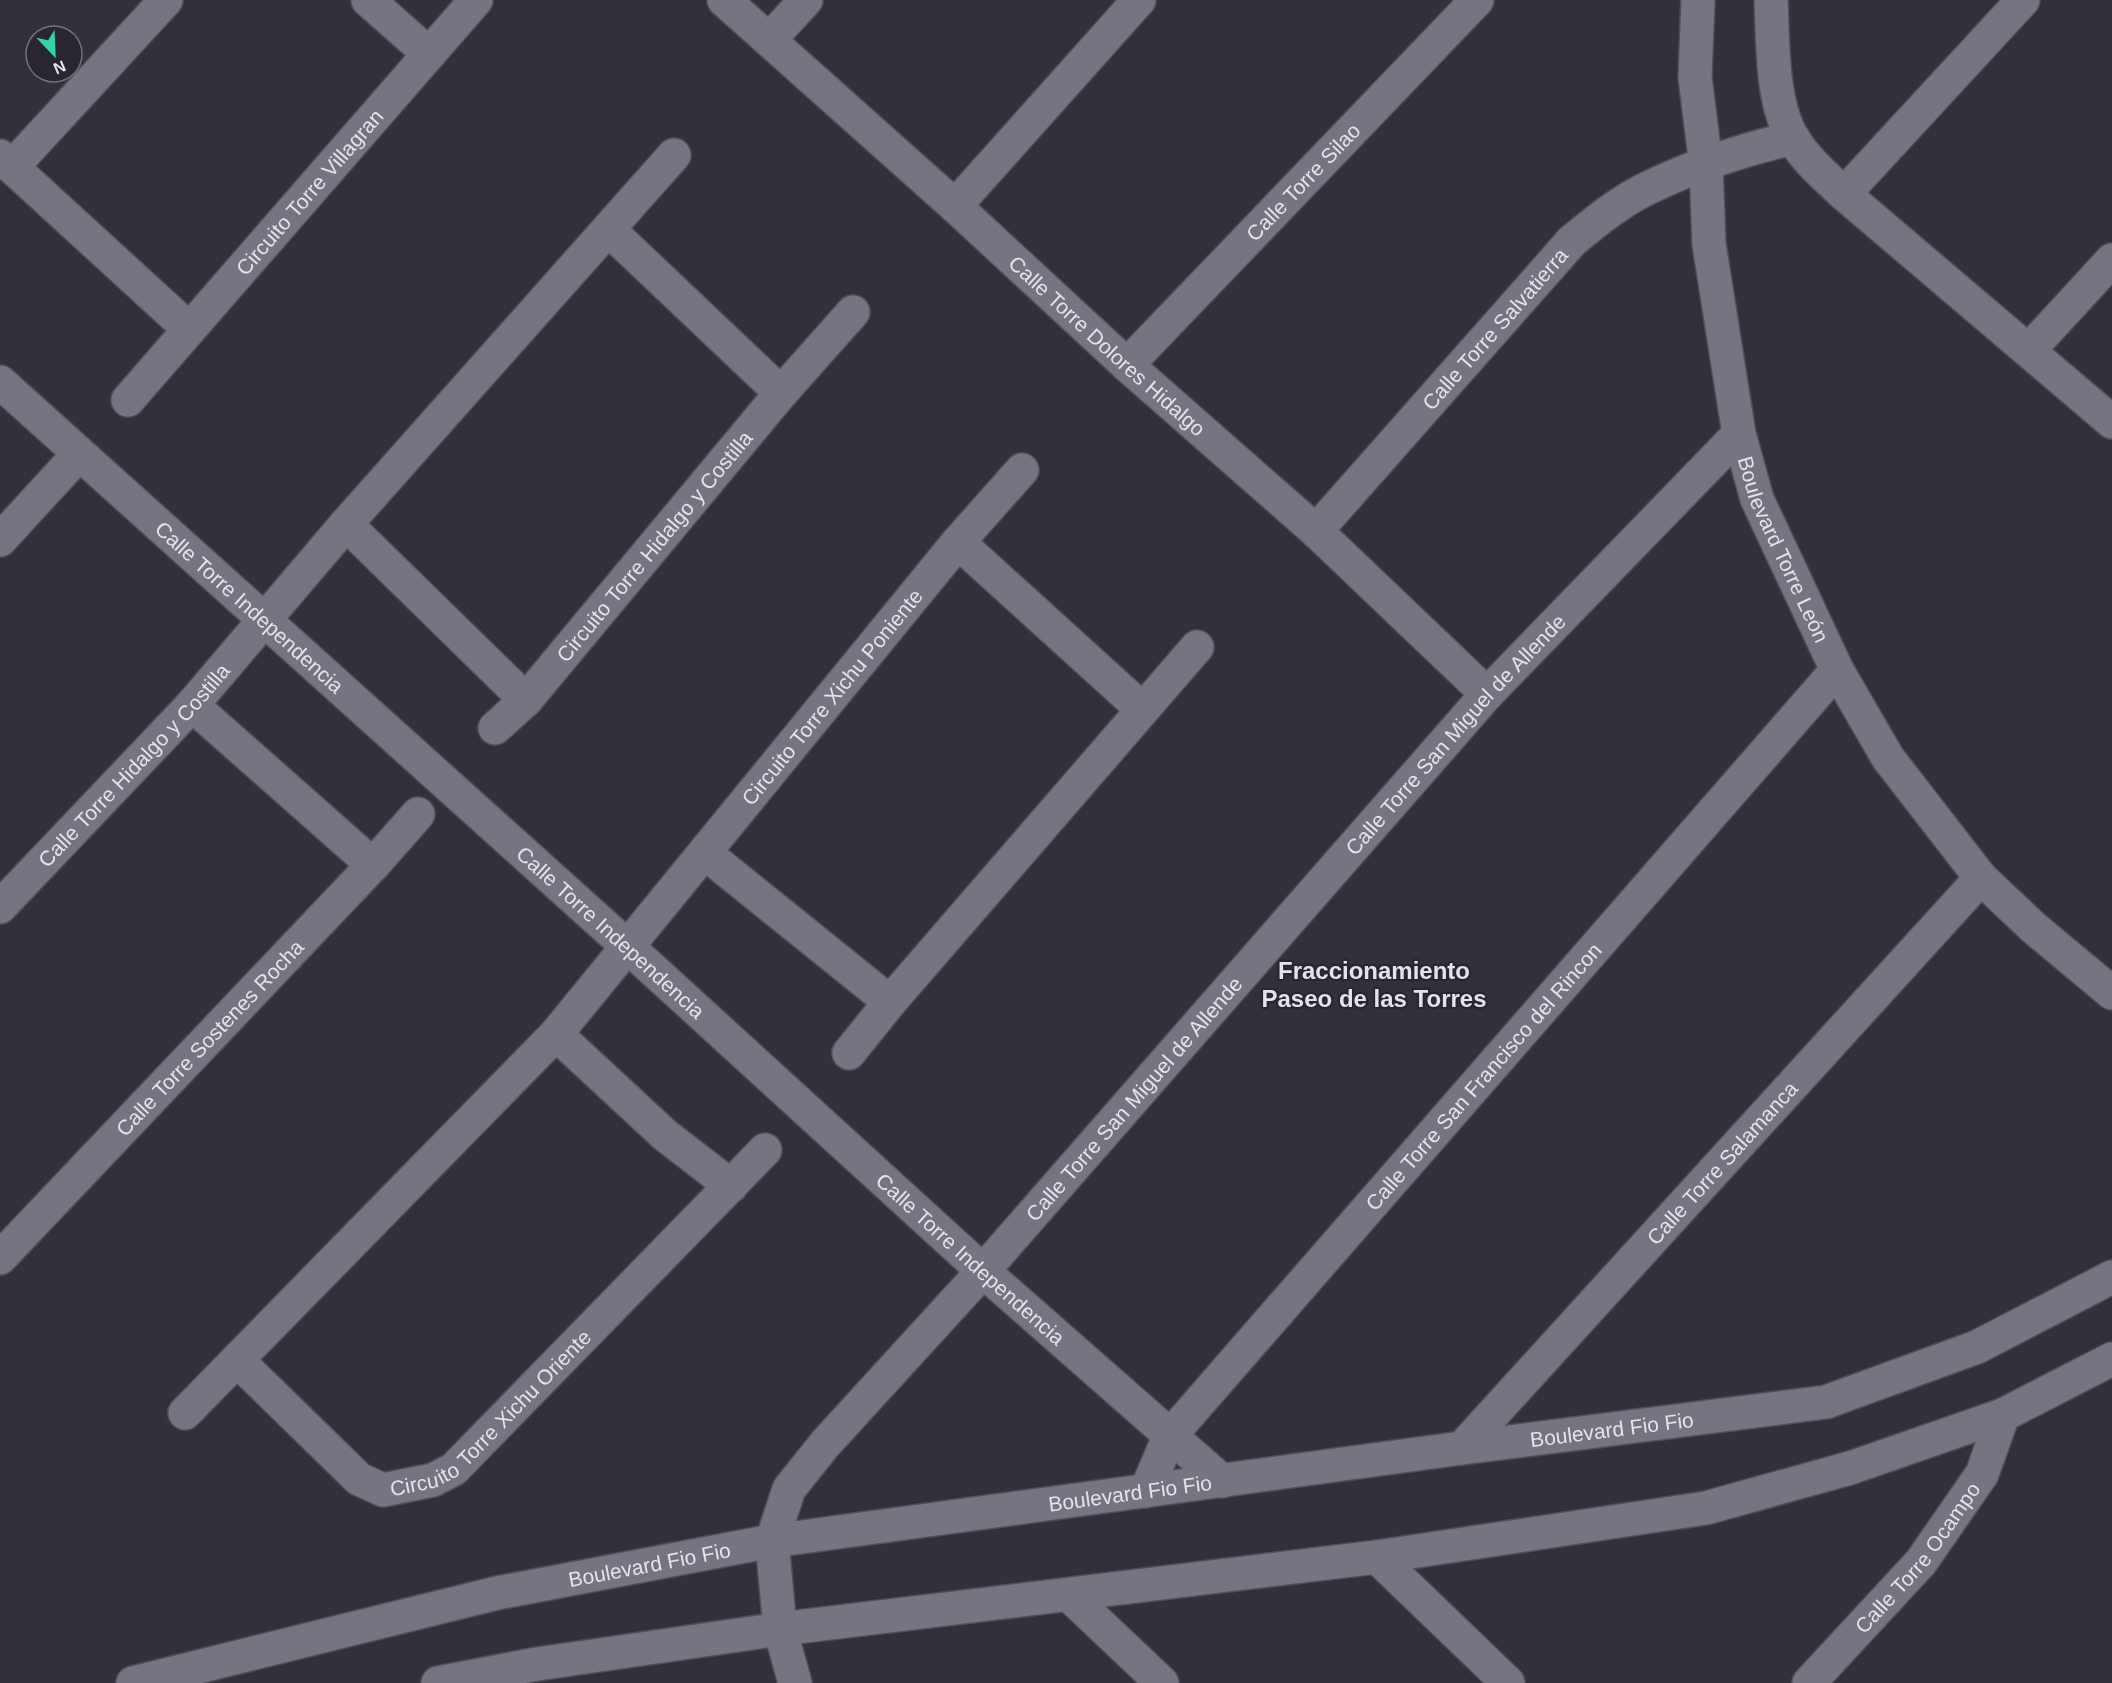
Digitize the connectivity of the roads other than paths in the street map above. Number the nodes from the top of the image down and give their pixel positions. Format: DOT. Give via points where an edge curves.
graph roads {
  1 [pos="166,0"];
  2 [pos="368,0"];
  3 [pos="477,0"];
  4 [pos="724,0"];
  5 [pos="806,0"];
  6 [pos="1139,0"];
  7 [pos="1477,0"];
  8 [pos="1698,0"];
  9 [pos="1771,0"];
  10 [pos="2023,0"];
  11 [pos="769,40"];
  12 [pos="429,54"];
  13 [pos="1792,138"];
  14 [pos="674,154"];
  15 [pos="6,161"];
  16 [pos="1706,165"];
  17 [pos="1844,194"];
  18 [pos="955,206"];
  19 [pos="609,230"];
  20 [pos="2112,260"];
  21 [pos="854,312"];
  22 [pos="189,329"];
  23 [pos="2029,350"];
  24 [pos="1127,365"];
  25 [pos="0,382"];
  26 [pos="781,393"];
  27 [pos="128,400"];
  28 [pos="2112,422"];
  29 [pos="1739,434"];
  30 [pos="79,454"];
  31 [pos="1022,470"];
  32 [pos="346,524"];
  33 [pos="1316,531"];
  34 [pos="2,534"];
  35 [pos="958,542"];
  36 [pos="265,620"];
  37 [pos="1197,647"];
  38 [pos="1837,670"];
  39 [pos="1487,694"];
  40 [pos="526,700"];
  41 [pos="192,705"];
  42 [pos="1142,709"];
  43 [pos="495,728"];
  44 [pos="418,814"];
  45 [pos="705,853"];
  46 [pos="373,865"];
  47 [pos="1981,878"];
  48 [pos="0,907"];
  49 [pos="628,947"];
  50 [pos="2112,993"];
  51 [pos="890,1002"];
  52 [pos="556,1034"];
  53 [pos="849,1053"];
  54 [pos="765,1150"];
  55 [pos="730,1186"];
  56 [pos="0,1258"];
  57 [pos="983,1271"];
  58 [pos="2112,1276"];
  59 [pos="2112,1359"];
  60 [pos="237,1360"];
  61 [pos="185,1413"];
  62 [pos="2003,1415"];
  63 [pos="1169,1437"];
  64 [pos="1462,1448"];
  65 [pos="1222,1481"];
  66 [pos="1146,1491"];
  67 [pos="772,1541"];
  68 [pos="1377,1557"];
  69 [pos="1070,1595"];
  70 [pos="780,1629"];
  71 [pos="447,1682"];
  72 [pos="133,1683"];
  73 [pos="795,1683"];
  74 [pos="1162,1683"];
  75 [pos="1508,1683"];
  76 [pos="1809,1683"];
  1 -- 15 [label="street"];
  2 -- 12 [label="street"];
  3 -- 12 [label="street, Circuito Torre Villagran"];
  4 -- 11 [label="street, Calle Torre Dolores Hidalgo"];
  5 -- 11 [label="street"];
  6 -- 18 [label="street"];
  7 -- 24 [label="street, Calle Torre Silao"];
  8 -- 16 [label="street, Boulevard Torre León" via="1695,77"];
  9 -- 13 [label="street" via="1780,107"];
  10 -- 17 [label="street"];
  11 -- 18 [label="street, Calle Torre Dolores Hidalgo"];
  12 -- 22 [label="street, Circuito Torre Villagran"];
  13 -- 16 [label="street, Calle Torre Salvatierra"];
  13 -- 17 [label="street" via="1807,159"];
  14 -- 19 [label="street"];
  15 -- 22 [label="street"];
  16 -- 29 [label="street, Boulevard Torre León" via="1709,244"];
  16 -- 33 [label="street, Calle Torre Salvatierra" via="1643,190 1572,241"];
  17 -- 23 [label="street"];
  18 -- 24 [label="street, Calle Torre Dolores Hidalgo"];
  19 -- 26 [label="street"];
  19 -- 32 [label="street"];
  20 -- 23 [label="street"];
  21 -- 26 [label="street, Circuito Torre Hidalgo y Costilla"];
  22 -- 27 [label="street, Circuito Torre Villagran"];
  23 -- 28 [label="street"];
  24 -- 33 [label="street, Calle Torre Dolores Hidalgo"];
  25 -- 30 [label="street, Calle Torre Independencia"];
  26 -- 40 [label="street, Circuito Torre Hidalgo y Costilla"];
  29 -- 38 [label="street, Boulevard Torre León" via="1757,499"];
  29 -- 39 [label="street, Calle Torre San Miguel de Allende"];
  30 -- 34 [label="street"];
  30 -- 36 [label="street, Calle Torre Independencia"];
  31 -- 35 [label="street, Circuito Torre Xichu Poniente"];
  32 -- 36 [label="street"];
  32 -- 40 [label="street"];
  33 -- 39 [label="street, Calle Torre Dolores Hidalgo"];
  35 -- 42 [label="street"];
  35 -- 45 [label="street, Circuito Torre Xichu Poniente"];
  36 -- 41 [label="street, Calle Torre Hidalgo y Costilla"];
  36 -- 49 [label="street, Calle Torre Independencia"];
  37 -- 42 [label="street"];
  38 -- 47 [label="street, Boulevard Torre León" via="1888,758"];
  38 -- 63 [label="street, Calle Torre San Francisco del Rincon"];
  39 -- 57 [label="street, Calle Torre San Miguel de Allende"];
  40 -- 43 [label="street, Circuito Torre Hidalgo y Costilla"];
  41 -- 46 [label="street"];
  41 -- 48 [label="street, Calle Torre Hidalgo y Costilla"];
  42 -- 51 [label="street"];
  44 -- 46 [label="street, Calle Torre Sostenes Rocha"];
  45 -- 49 [label="street, Circuito Torre Xichu Poniente"];
  45 -- 51 [label="street"];
  46 -- 56 [label="street, Calle Torre Sostenes Rocha"];
  47 -- 50 [label="street, Boulevard Torre León"];
  47 -- 64 [label="street, Calle Torre Salamanca"];
  49 -- 52 [label="street"];
  49 -- 57 [label="street, Calle Torre Independencia"];
  51 -- 53 [label="street"];
  52 -- 55 [label="street" via="664,1135"];
  52 -- 60 [label="street"];
  54 -- 55 [label="street, Circuito Torre Xichu Oriente"];
  55 -- 60 [label="street, Circuito Torre Xichu Oriente" via="454,1469 433,1480 383,1490 359,1479"];
  57 -- 63 [label="street, Calle Torre Independencia"];
  57 -- 67 [label="street, Calle Torre San Miguel de Allende" via="840,1427 789,1489"];
  58 -- 64 [label="street, Boulevard Fio Fio" via="1977,1347 1826,1402"];
  59 -- 62 [label="street"];
  60 -- 61 [label="street"];
  62 -- 68 [label="street" via="1850,1468 1706,1508"];
  62 -- 76 [label="street, Calle Torre Ocampo" via="1982,1474 1927,1553"];
  63 -- 65 [label="street, Calle Torre Independencia"];
  63 -- 66 [label="street, Calle Torre San Francisco del Rincon"];
  64 -- 65 [label="street, Boulevard Fio Fio"];
  65 -- 66 [label="street, Boulevard Fio Fio"];
  66 -- 67 [label="street, Boulevard Fio Fio"];
  67 -- 70 [label="street"];
  67 -- 72 [label="street, Boulevard Fio Fio" via="497,1593"];
  68 -- 69 [label="street"];
  68 -- 75 [label="street"];
  69 -- 70 [label="street"];
  69 -- 74 [label="street"];
  70 -- 71 [label="street" via="537,1664"];
  70 -- 73 [label="street"];
}
